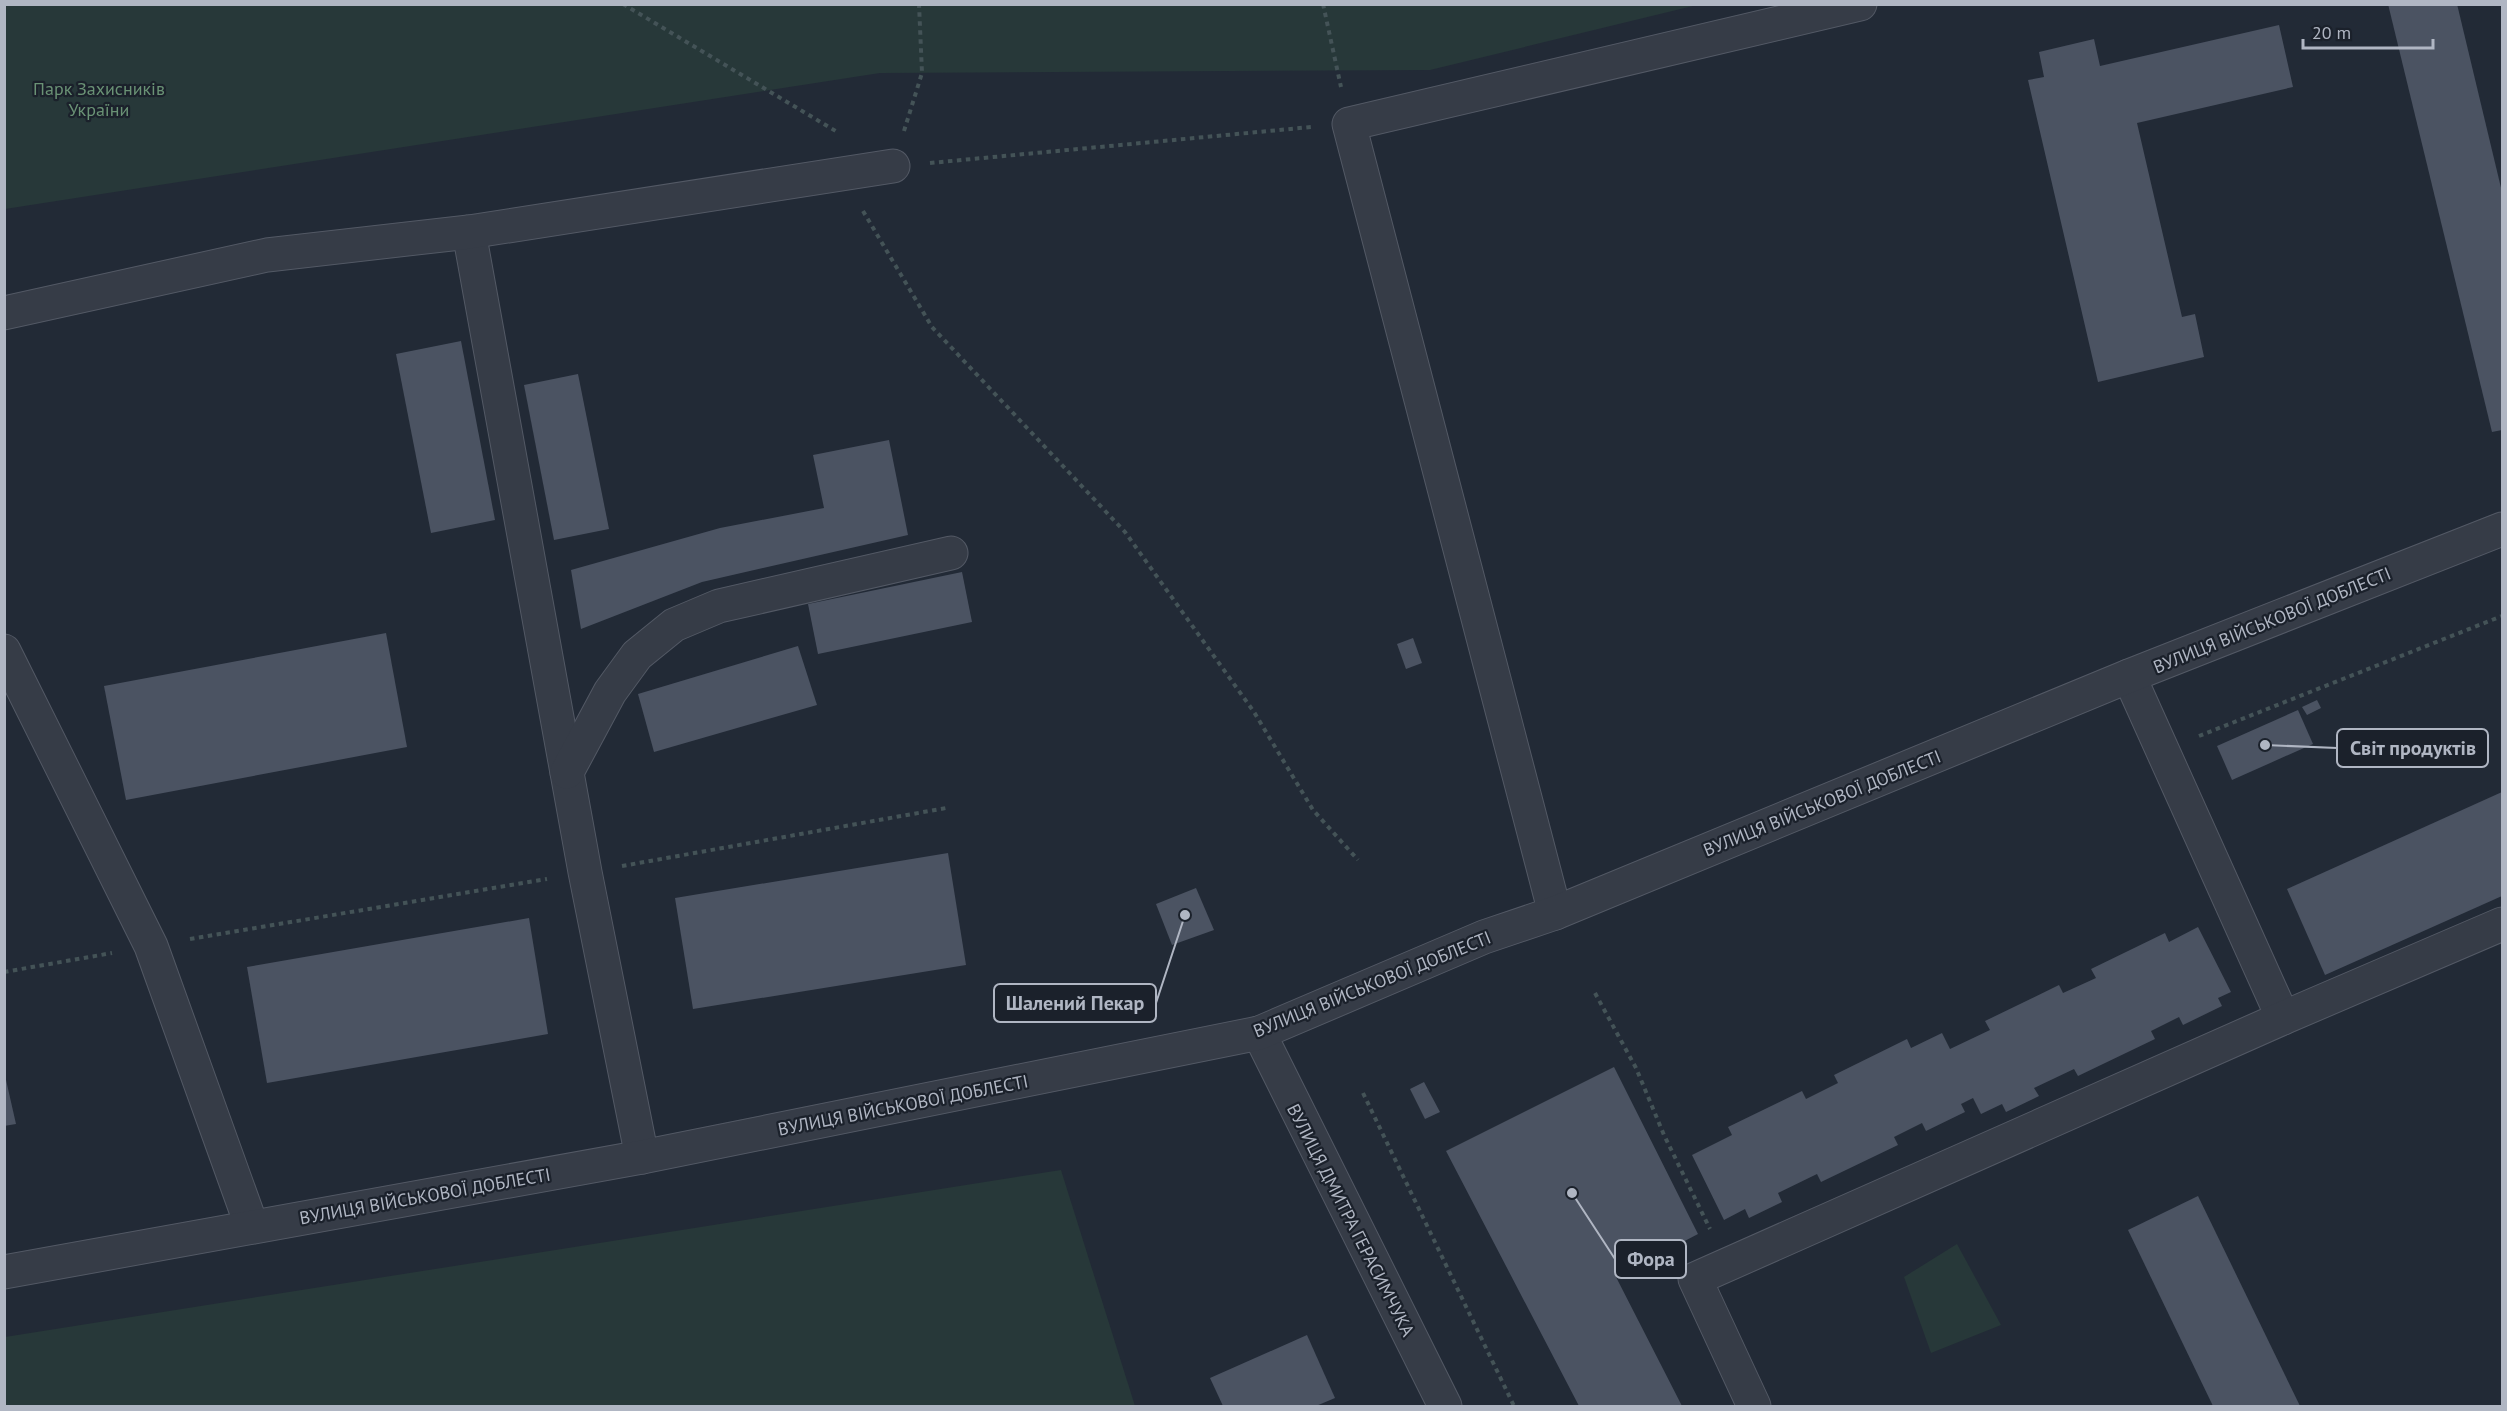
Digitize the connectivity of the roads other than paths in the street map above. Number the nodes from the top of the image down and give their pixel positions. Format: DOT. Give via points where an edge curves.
graph roads {
  1 [pos="1860,4"];
  2 [pos="1758,15"];
  3 [pos="893,166"];
  4 [pos="469,232"];
  5 [pos="4,313"];
  6 [pos="2502,529"];
  7 [pos="951,553"];
  8 [pos="4,651"];
  9 [pos="2129,676"];
  10 [pos="567,772"];
  11 [pos="1556,914"];
  12 [pos="2502,924"];
  13 [pos="2283,1018"];
  14 [pos="1259,1033"];
  15 [pos="642,1157"];
  16 [pos="252,1227"];
  17 [pos="4,1272"];
  18 [pos="1445,1407"];
  19 [pos="1754,1407"];
  1 -- 2 [label="street"];
  2 -- 11 [label="street" via="1349,124"];
  3 -- 4 [label="street"];
  4 -- 5 [label="street" via="267,255"];
  4 -- 10 [label="street"];
  6 -- 9 [label="street, ВУЛИЦЯ ВІЙСЬКОВОЇ ДОБЛЕСТІ"];
  7 -- 10 [label="street" via="719,606 674,625 630,664 610,692"];
  8 -- 16 [label="street" via="151,946"];
  9 -- 11 [label="street, ВУЛИЦЯ ВІЙСЬКОВОЇ ДОБЛЕСТІ"];
  9 -- 13 [label="street"];
  10 -- 15 [label="street"];
  11 -- 14 [label="street, ВУЛИЦЯ ВІЙСЬКОВОЇ ДОБЛЕСТІ" via="1484,937"];
  12 -- 13 [label="street"];
  13 -- 19 [label="street" via="1695,1279"];
  14 -- 15 [label="street, ВУЛИЦЯ ВІЙСЬКОВОЇ ДОБЛЕСТІ"];
  14 -- 18 [label="street, ВУЛИЦЯ ДМИТРА ГЕРАСИМЧУКА"];
  15 -- 16 [label="street, ВУЛИЦЯ ВІЙСЬКОВОЇ ДОБЛЕСТІ"];
  16 -- 17 [label="street, ВУЛИЦЯ ВІЙСЬКОВОЇ ДОБЛЕСТІ"];
}
